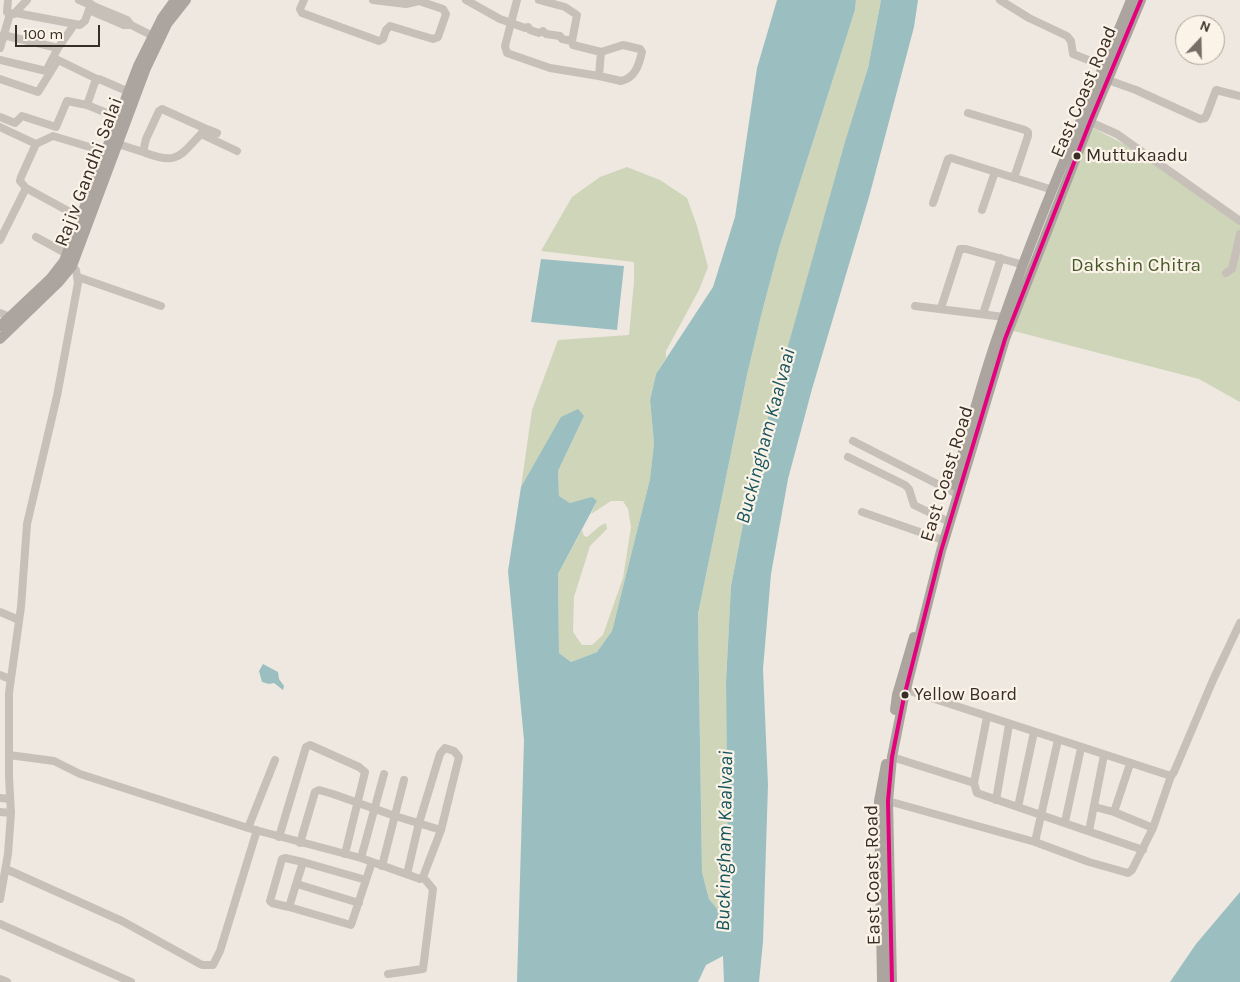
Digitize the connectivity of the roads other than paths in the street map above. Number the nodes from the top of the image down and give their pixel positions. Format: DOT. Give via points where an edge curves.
graph roads {
  1 [pos="8,0"];
  2 [pos="27,0"];
  3 [pos="79,0"];
  4 [pos="175,0"];
  5 [pos="186,0"];
  6 [pos="304,0"];
  7 [pos="373,0"];
  8 [pos="466,0"];
  9 [pos="517,0"];
  10 [pos="539,0"];
  11 [pos="1000,0"];
  12 [pos="1131,0"];
  13 [pos="1142,0"];
  14 [pos="90,7"];
  15 [pos="13,13"];
  16 [pos="511,24"];
  17 [pos="74,25"];
  18 [pos="3,35"];
  19 [pos="153,36"];
  20 [pos="573,43"];
  21 [pos="0,46"];
  22 [pos="58,48"];
  23 [pos="601,52"];
  24 [pos="0,60"];
  25 [pos="1104,66"];
  26 [pos="46,71"];
  27 [pos="598,76"];
  28 [pos="0,78"];
  29 [pos="97,79"];
  30 [pos="1108,80"];
  31 [pos="129,92"];
  32 [pos="1240,96"];
  33 [pos="88,105"];
  34 [pos="968,113"];
  35 [pos="0,117"];
  36 [pos="119,118"];
  37 [pos="1090,122"];
  38 [pos="0,128"];
  39 [pos="203,131"];
  40 [pos="217,133"];
  41 [pos="36,144"];
  42 [pos="118,144"];
  43 [pos="236,151"];
  44 [pos="106,152"];
  45 [pos="143,152"];
  46 [pos="995,172"];
  47 [pos="1014,178"];
  48 [pos="26,188"];
  49 [pos="1053,190"];
  50 [pos="933,203"];
  51 [pos="982,210"];
  52 [pos="81,218"];
  53 [pos="1240,221"];
  54 [pos="1240,234"];
  55 [pos="1,235"];
  56 [pos="36,237"];
  57 [pos="1001,258"];
  58 [pos="68,261"];
  59 [pos="1024,265"];
  60 [pos="1226,274"];
  61 [pos="78,277"];
  62 [pos="161,306"];
  63 [pos="915,306"];
  64 [pos="940,308"];
  65 [pos="0,313"];
  66 [pos="983,314"];
  67 [pos="10,317"];
  68 [pos="1004,317"];
  69 [pos="0,326"];
  70 [pos="1004,331"];
  71 [pos="0,339"];
  72 [pos="853,441"];
  73 [pos="848,457"];
  74 [pos="953,492"];
  75 [pos="862,512"];
  76 [pos="945,520"];
  77 [pos="940,539"];
  78 [pos="0,612"];
  79 [pos="19,620"];
  80 [pos="1240,623"];
  81 [pos="0,675"];
  82 [pos="10,679"];
  83 [pos="907,690"];
  84 [pos="5,692"];
  85 [pos="987,717"];
  86 [pos="1009,724"];
  87 [pos="1034,732"];
  88 [pos="1058,740"];
  89 [pos="1081,748"];
  90 [pos="10,755"];
  91 [pos="1104,755"];
  92 [pos="892,757"];
  93 [pos="275,760"];
  94 [pos="1130,764"];
  95 [pos="384,774"];
  96 [pos="1170,776"];
  97 [pos="404,780"];
  98 [pos="974,783"];
  99 [pos="0,798"];
  100 [pos="10,799"];
  101 [pos="996,800"];
  102 [pos="888,801"];
  103 [pos="358,803"];
  104 [pos="1095,806"];
  105 [pos="1018,807"];
  106 [pos="374,809"];
  107 [pos="0,812"];
  108 [pos="1114,812"];
  109 [pos="11,813"];
  110 [pos="1042,815"];
  111 [pos="395,816"];
  112 [pos="1065,822"];
  113 [pos="418,823"];
  114 [pos="248,828"];
  115 [pos="1152,828"];
  116 [pos="257,830"];
  117 [pos="441,830"];
  118 [pos="1090,831"];
  119 [pos="279,837"];
  120 [pos="1035,842"];
  121 [pos="300,843"];
  122 [pos="1143,850"];
  123 [pos="345,854"];
  124 [pos="361,858"];
  125 [pos="303,862"];
  126 [pos="372,862"];
  127 [pos="382,866"];
  128 [pos="6,869"];
  129 [pos="407,874"];
  130 [pos="423,877"];
  131 [pos="366,880"];
  132 [pos="297,884"];
  133 [pos="0,899"];
  134 [pos="359,902"];
  135 [pos="289,908"];
  136 [pos="0,924"];
  137 [pos="388,974"];
  138 [pos="0,979"];
  139 [pos="7,982"];
  140 [pos="131,982"];
  141 [pos="882,982"];
  142 [pos="892,982"];
  1 -- 15 [label="street" via="6,10"];
  2 -- 15 [label="street"];
  3 -- 14 [label="street"];
  4 -- 19 [label="main road, Rajiv Gandhi Salai"];
  5 -- 42 [label="main road, Rajiv Gandhi Salai" via="167,24 146,68"];
  6 -- 7 [label="street" via="300,9 302,13 379,41 390,26 433,39 438,37 446,14 443,9 419,1 406,4"];
  8 -- 16 [label="street"];
  9 -- 16 [label="street"];
  10 -- 20 [label="street" via="565,7 578,15"];
  11 -- 25 [label="street" via="1067,36 1073,54"];
  12 -- 25 [label="main road, East Coast Road"];
  13 -- 30 [label="main road, East Coast Road"];
  14 -- 17 [label="street" via="85,21 80,26"];
  14 -- 19 [label="street" via="127,20"];
  15 -- 17 [label="street"];
  15 -- 18 [label="street"];
  16 -- 20 [label="street"];
  16 -- 27 [label="street" via="505,46 507,53 550,68"];
  17 -- 22 [label="street"];
  18 -- 21 [label="street"];
  18 -- 22 [label="street"];
  19 -- 31 [label="main road, Rajiv Gandhi Salai"];
  20 -- 23 [label="street"];
  22 -- 26 [label="street"];
  23 -- 27 [label="street"];
  23 -- 27 [label="street" via="623,45 642,52 635,72 624,80"];
  24 -- 26 [label="street"];
  25 -- 49 [label="main road, East Coast Road"];
  26 -- 28 [label="street" via="35,86"];
  28 -- 29 [label="street" via="38,92 58,60"];
  29 -- 31 [label="street"];
  29 -- 33 [label="street"];
  30 -- 32 [label="street" via="1200,119 1205,118 1216,90"];
  30 -- 37 [label="main road, East Coast Road"];
  31 -- 36 [label="main road, Rajiv Gandhi Salai"];
  33 -- 35 [label="street" via="67,101 56,127 22,116 15,123"];
  33 -- 36 [label="street"];
  34 -- 47 [label="street" via="1028,132"];
  36 -- 44 [label="main road, Rajiv Gandhi Salai"];
  37 -- 53 [label="street" via="1117,134"];
  37 -- 70 [label="main road, East Coast Road"];
  38 -- 41 [label="street"];
  39 -- 40 [label="street"];
  39 -- 43 [label="street"];
  39 -- 45 [label="street" via="180,156 173,159"];
  39 -- 45 [label="street" via="160,110"];
  41 -- 44 [label="street" via="53,136"];
  41 -- 48 [label="street" via="20,181"];
  42 -- 45 [label="street"];
  42 -- 58 [label="main road, Rajiv Gandhi Salai"];
  44 -- 52 [label="main road, Rajiv Gandhi Salai"];
  46 -- 47 [label="street"];
  46 -- 50 [label="street" via="948,159"];
  46 -- 51 [label="street"];
  47 -- 49 [label="street"];
  48 -- 52 [label="street"];
  48 -- 55 [label="street"];
  49 -- 59 [label="main road, East Coast Road"];
  52 -- 58 [label="main road, Rajiv Gandhi Salai"];
  54 -- 60 [label="street" via="1232,269"];
  56 -- 58 [label="street"];
  57 -- 59 [label="street"];
  57 -- 64 [label="street" via="960,249"];
  57 -- 66 [label="street"];
  58 -- 61 [label="street"];
  58 -- 67 [label="main road, Rajiv Gandhi Salai"];
  58 -- 71 [label="main road, Rajiv Gandhi Salai" via="58,283"];
  59 -- 68 [label="main road, East Coast Road"];
  61 -- 62 [label="street"];
  61 -- 79 [label="street" via="57,396 27,524"];
  63 -- 64 [label="street"];
  64 -- 66 [label="street"];
  65 -- 67 [label="street"];
  66 -- 68 [label="street"];
  67 -- 69 [label="main road, Rajiv Gandhi Salai"];
  68 -- 70 [label="main road, East Coast Road"];
  70 -- 74 [label="main road, East Coast Road" via="977,404"];
  70 -- 83 [label="main road, East Coast Road" via="941,551"];
  72 -- 74 [label="street"];
  73 -- 76 [label="street" via="905,485 914,505"];
  74 -- 76 [label="main road, East Coast Road"];
  75 -- 77 [label="street"];
  76 -- 77 [label="main road, East Coast Road"];
  77 -- 141 [label="main road, East Coast Road" via="897,695 879,801"];
  78 -- 79 [label="street"];
  79 -- 82 [label="street"];
  80 -- 96 [label="street"];
  81 -- 82 [label="street"];
  82 -- 84 [label="street"];
  83 -- 85 [label="street"];
  83 -- 92 [label="main road, East Coast Road"];
  84 -- 90 [label="street"];
  85 -- 86 [label="street"];
  85 -- 98 [label="street"];
  86 -- 87 [label="street"];
  86 -- 101 [label="street"];
  87 -- 88 [label="street"];
  87 -- 105 [label="street"];
  88 -- 89 [label="street"];
  88 -- 110 [label="street"];
  89 -- 91 [label="street"];
  89 -- 112 [label="street"];
  90 -- 100 [label="street"];
  90 -- 114 [label="street" via="54,761 80,774"];
  91 -- 94 [label="street"];
  91 -- 104 [label="street"];
  92 -- 98 [label="street"];
  92 -- 102 [label="main road, East Coast Road"];
  93 -- 114 [label="street"];
  94 -- 96 [label="street"];
  94 -- 108 [label="street"];
  95 -- 106 [label="street"];
  96 -- 115 [label="street"];
  97 -- 111 [label="street"];
  98 -- 101 [label="street" via="979,794"];
  99 -- 100 [label="street"];
  100 -- 109 [label="street"];
  101 -- 105 [label="street"];
  102 -- 120 [label="street"];
  102 -- 142 [label="main road, East Coast Road"];
  103 -- 106 [label="street"];
  103 -- 119 [label="street" via="364,770 307,744"];
  103 -- 121 [label="street" via="316,790"];
  103 -- 123 [label="street"];
  104 -- 108 [label="street"];
  104 -- 118 [label="street"];
  105 -- 110 [label="street"];
  106 -- 111 [label="street"];
  106 -- 124 [label="street"];
  107 -- 109 [label="street"];
  108 -- 115 [label="street"];
  109 -- 128 [label="street"];
  110 -- 112 [label="street"];
  110 -- 120 [label="street"];
  111 -- 113 [label="street"];
  111 -- 127 [label="street"];
  112 -- 118 [label="street"];
  113 -- 117 [label="street"];
  113 -- 117 [label="street" via="440,754 443,749 449,749 459,757"];
  113 -- 129 [label="street"];
  114 -- 116 [label="street"];
  115 -- 122 [label="street"];
  116 -- 119 [label="street"];
  116 -- 128 [label="street" via="213,965 202,965 122,922"];
  117 -- 130 [label="street"];
  118 -- 122 [label="street"];
  119 -- 121 [label="street"];
  120 -- 122 [label="street" via="1122,873 1132,870"];
  121 -- 123 [label="street"];
  123 -- 124 [label="street"];
  124 -- 126 [label="street"];
  125 -- 131 [label="street"];
  125 -- 132 [label="street"];
  125 -- 135 [label="street" via="282,860 270,901"];
  126 -- 127 [label="street"];
  126 -- 131 [label="street"];
  127 -- 129 [label="street"];
  128 -- 133 [label="street"];
  129 -- 130 [label="street" via="420,879"];
  130 -- 137 [label="street" via="433,889 423,969"];
  131 -- 134 [label="street"];
  132 -- 134 [label="street"];
  132 -- 135 [label="street"];
  134 -- 135 [label="street" via="351,925"];
  136 -- 140 [label="street"];
  138 -- 139 [label="street"];
}
